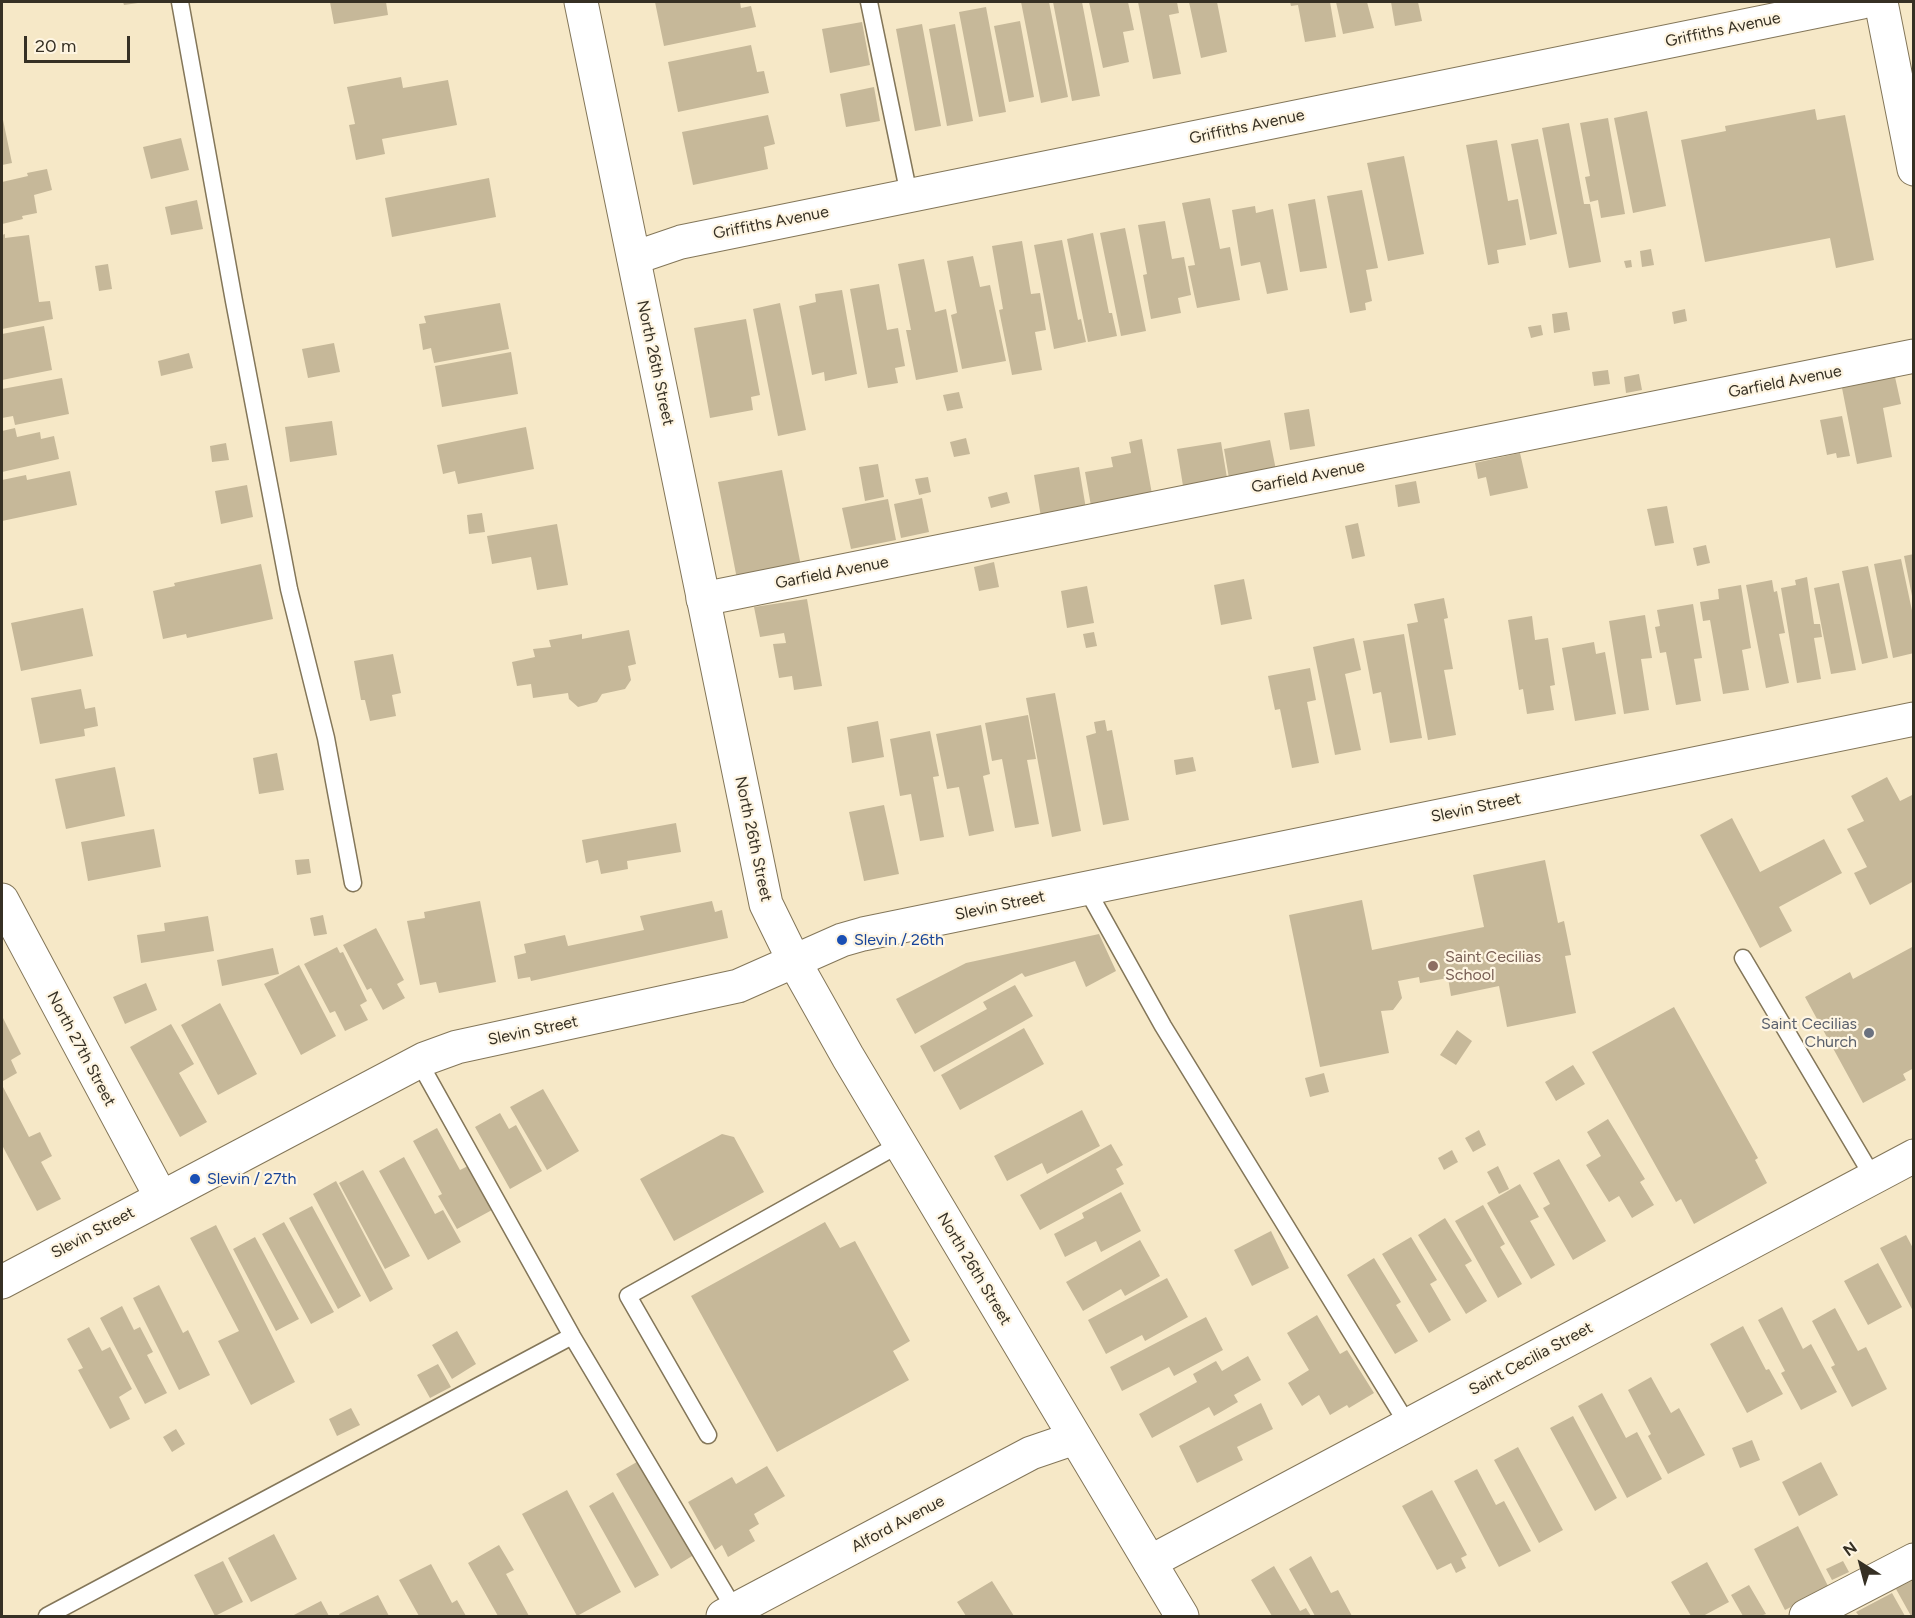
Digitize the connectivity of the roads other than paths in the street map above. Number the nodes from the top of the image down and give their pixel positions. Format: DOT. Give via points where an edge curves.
graph roads {
  1 [pos="180,2"];
  2 [pos="581,2"];
  3 [pos="869,2"];
  4 [pos="1862,2"];
  5 [pos="1881,2"];
  6 [pos="1914,169"];
  7 [pos="909,195"];
  8 [pos="634,258"];
  9 [pos="1914,356"];
  10 [pos="703,599"];
  11 [pos="1914,719"];
  12 [pos="353,883"];
  13 [pos="1086,888"];
  14 [pos="2,900"];
  15 [pos="1743,958"];
  16 [pos="794,961"];
  17 [pos="419,1062"];
  18 [pos="900,1144"];
  19 [pos="1914,1156"];
  20 [pos="1874,1177"];
  21 [pos="161,1197"];
  22 [pos="2,1282"];
  23 [pos="572,1336"];
  24 [pos="1408,1425"];
  25 [pos="708,1435"];
  26 [pos="1075,1438"];
  27 [pos="1914,1560"];
  28 [pos="1149,1562"];
  29 [pos="729,1613"];
  30 [pos="47,1617"];
  31 [pos="1182,1617"];
  32 [pos="1806,1617"];
  1 -- 12 [label="lane" via="289,589 326,738"];
  2 -- 8 [label="street, North 26th Street"];
  3 -- 7 [label="lane"];
  4 -- 7 [label="street, Griffiths Avenue"];
  5 -- 6 [label="street"];
  7 -- 8 [label="street, Griffiths Avenue" via="681,242"];
  8 -- 10 [label="street, North 26th Street"];
  9 -- 10 [label="street, Garfield Avenue"];
  10 -- 16 [label="street, North 26th Street" via="766,904"];
  11 -- 13 [label="street, Slevin Street"];
  13 -- 16 [label="street, Slevin Street" via="863,934"];
  13 -- 24 [label="lane" via="1163,1026"];
  14 -- 21 [label="street, North 27th Street"];
  15 -- 20 [label="lane"];
  16 -- 17 [label="street, Slevin Street" via="738,986 457,1047"];
  16 -- 18 [label="street, North 26th Street"];
  17 -- 21 [label="street, Slevin Street"];
  17 -- 23 [label="lane"];
  18 -- 25 [label="lane" via="628,1296"];
  18 -- 26 [label="street, North 26th Street"];
  19 -- 20 [label="street, Saint Cecilia Street"];
  20 -- 24 [label="street, Saint Cecilia Street"];
  21 -- 22 [label="street, Slevin Street"];
  23 -- 29 [label="lane"];
  23 -- 30 [label="lane"];
  24 -- 28 [label="street, Saint Cecilia Street"];
  26 -- 28 [label="street, North 26th Street"];
  26 -- 29 [label="street, Alford Avenue" via="1031,1453"];
  27 -- 32 [label="street"];
  28 -- 31 [label="street, North 26th Street"];
}
